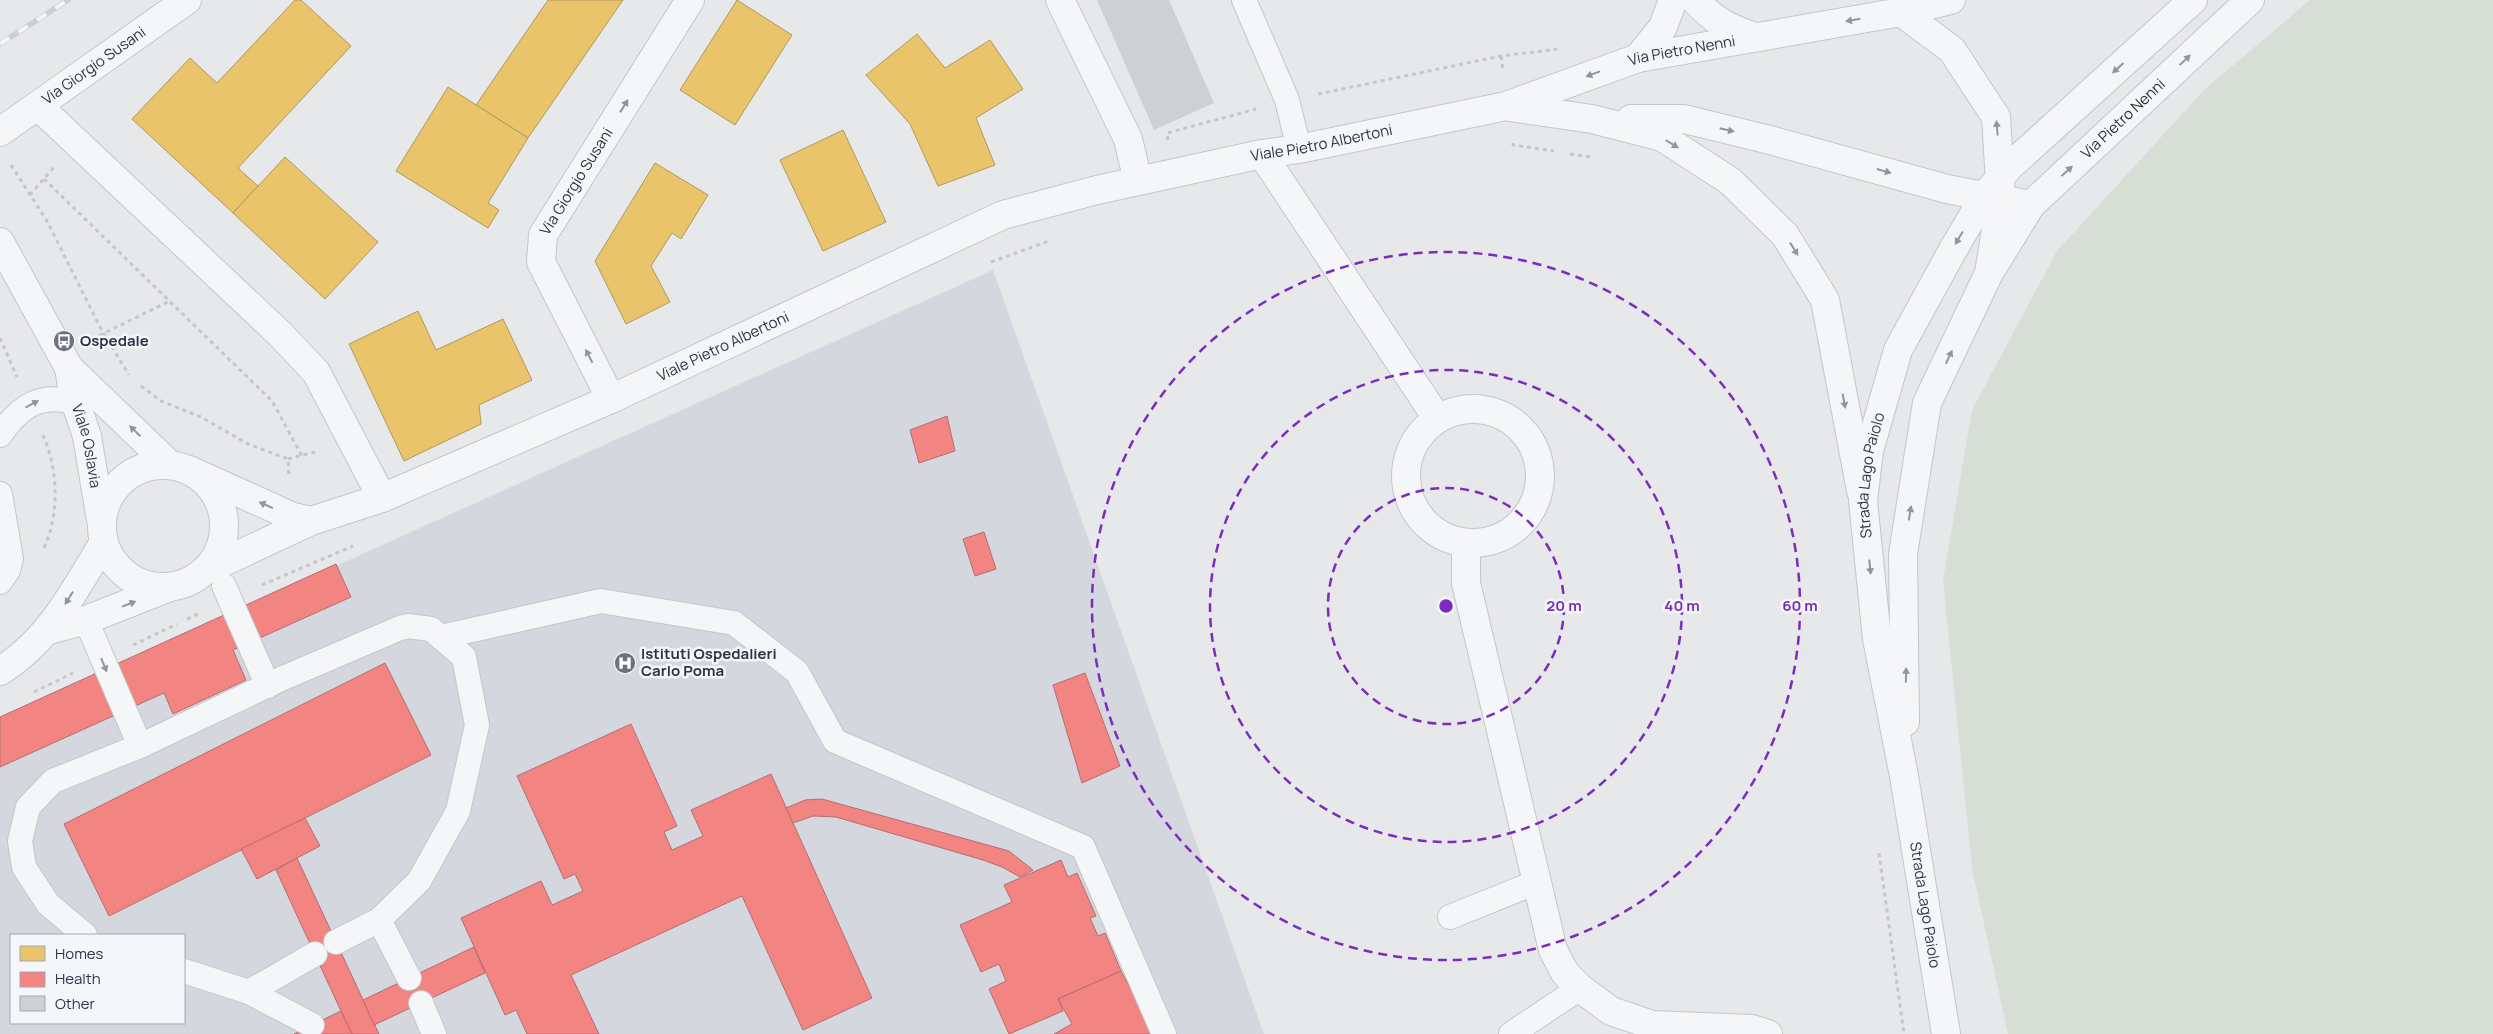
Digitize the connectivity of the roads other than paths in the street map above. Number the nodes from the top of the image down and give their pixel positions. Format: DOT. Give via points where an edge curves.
graph roads {
  1 [pos="187,0"];
  2 [pos="690,0"];
  3 [pos="1060,0"];
  4 [pos="1244,0"];
  5 [pos="1673,0"];
  6 [pos="1695,0"];
  7 [pos="1951,0"];
  8 [pos="2193,0"];
  9 [pos="2250,0"];
  10 [pos="1901,12"];
  11 [pos="1755,37"];
  12 [pos="1638,58"];
  13 [pos="38,106"];
  14 [pos="1506,106"];
  15 [pos="1592,119"];
  16 [pos="0,132"];
  17 [pos="1299,149"];
  18 [pos="1262,154"];
  19 [pos="1138,181"];
  20 [pos="1995,191"];
  21 [pos="2031,205"];
  22 [pos="0,242"];
  23 [pos="1989,273"];
  24 [pos="69,368"];
  25 [pos="611,399"];
  26 [pos="76,402"];
  27 [pos="1438,418"];
  28 [pos="0,435"];
  29 [pos="179,468"];
  30 [pos="0,494"];
  31 [pos="382,498"];
  32 [pos="1863,501"];
  33 [pos="300,523"];
  34 [pos="103,533"];
  35 [pos="1466,543"];
  36 [pos="214,579"];
  37 [pos="0,582"];
  38 [pos="173,586"];
  39 [pos="86,620"];
  40 [pos="49,630"];
  41 [pos="442,637"];
  42 [pos="0,672"];
  43 [pos="268,686"];
  44 [pos="140,746"];
  45 [pos="1904,776"];
  46 [pos="1537,882"];
  47 [pos="1450,917"];
  48 [pos="379,920"];
  49 [pos="84,934"];
  50 [pos="336,942"];
  51 [pos="315,954"];
  52 [pos="185,971"];
  53 [pos="409,978"];
  54 [pos="1580,988"];
  55 [pos="249,992"];
  56 [pos="421,1003"];
  57 [pos="312,1025"];
  58 [pos="434,1034"];
  59 [pos="1164,1034"];
  60 [pos="1512,1034"];
  61 [pos="1768,1034"];
  62 [pos="1946,1034"];
  1 -- 13 [label="street, Via Giorgio Susani"];
  25 -- 2 [label="street, Via Giorgio Susani, one-way" via="541,262 543,235"];
  3 -- 19 [label="street" via="1128,139"];
  4 -- 17 [label="lane" via="1287,100"];
  5 -- 12 [label="street" via="1663,27"];
  6 -- 11 [label="street" via="1729,28"];
  7 -- 10 [label="street, Via Pietro Nenni"];
  8 -- 20 [label="street, one-way"];
  21 -- 9 [label="street, Via Pietro Nenni, one-way"];
  10 -- 11 [label="street, Via Pietro Nenni, one-way"];
  20 -- 10 [label="street, one-way" via="1996,117 1952,50"];
  11 -- 12 [label="street, Via Pietro Nenni"];
  12 -- 14 [label="street, Via Pietro Nenni, one-way"];
  13 -- 16 [label="street, Via Giorgio Susani"];
  13 -- 31 [label="street" via="280,334 316,372"];
  14 -- 15 [label="street"];
  14 -- 17 [label="street, Viale Pietro Albertoni"];
  15 -- 20 [label="street, one-way" via="1684,119 1946,189"];
  15 -- 32 [label="street, one-way" via="1662,137 1730,181 1785,235 1825,300"];
  17 -- 18 [label="street, Viale Pietro Albertoni"];
  18 -- 19 [label="street, Viale Pietro Albertoni"];
  18 -- 27 [label="street"];
  19 -- 25 [label="street, Viale Pietro Albertoni" via="1003,215"];
  20 -- 21 [label="street"];
  20 -- 23 [label="street"];
  20 -- 32 [label="street, Strada Lago Paiolo, one-way" via="1954,248 1898,350 1869,451"];
  21 -- 23 [label="street, Strada Lago Paiolo"];
  22 -- 24 [label="street, Viale Oslavia"];
  45 -- 23 [label="street, Strada Lago Paiolo, one-way" via="1906,664 1903,554 1926,412"];
  24 -- 26 [label="street, Viale Oslavia"];
  29 -- 24 [label="street, Viale Oslavia, one-way"];
  25 -- 31 [label="street, Viale Pietro Albertoni"];
  28 -- 26 [label="lane, one-way" via="11,419 45,398 58,397"];
  26 -- 34 [label="street, Viale Oslavia" via="87,436"];
  27 -- 35 [label="street" via="1421,433 1410,452 1406,473 1408,495 1430,528 1446,538"];
  27 -- 35 [label="street" via="1458,410 1479,408 1500,414 1518,425 1531,441 1539,461 1539,490 1523,521 1506,535 1487,542"];
  33 -- 29 [label="street, one-way"];
  29 -- 34 [label="street" via="148,466 130,474 116,487 107,504"];
  29 -- 36 [label="street" via="203,479 216,495 223,514 224,535"];
  30 -- 37 [label="lane" via="10,559 8,570"];
  31 -- 33 [label="street, Viale Pietro Albertoni"];
  32 -- 45 [label="street, Strada Lago Paiolo, one-way" via="1877,639"];
  33 -- 36 [label="street, Viale Pietro Albertoni"];
  34 -- 38 [label="street" via="113,560 126,574 144,584"];
  34 -- 40 [label="street, one-way"];
  35 -- 46 [label="street" via="1466,583"];
  36 -- 38 [label="street"];
  36 -- 43 [label="lane"];
  39 -- 38 [label="street, one-way"];
  39 -- 40 [label="street"];
  39 -- 44 [label="lane, one-way"];
  40 -- 42 [label="street" via="21,659"];
  41 -- 43 [label="lane" via="426,628 400,628"];
  41 -- 48 [label="lane" via="464,658 477,725 458,811 419,880"];
  41 -- 59 [label="lane" via="601,600 734,622 797,672 835,741 1083,847"];
  43 -- 44 [label="lane"];
  44 -- 49 [label="lane" via="53,781 28,807 20,841 24,867 48,904"];
  45 -- 62 [label="street, Strada Lago Paiolo"];
  46 -- 47 [label="lane"];
  46 -- 54 [label="street" via="1553,950 1565,973"];
  48 -- 50 [label="lane"];
  48 -- 53 [label="lane"];
  51 -- 55 [label="lane"];
  52 -- 55 [label="lane"];
  54 -- 60 [label="lane"];
  54 -- 61 [label="street" via="1611,1011 1652,1025 1752,1029"];
  55 -- 57 [label="lane"];
  56 -- 58 [label="lane"];
}
